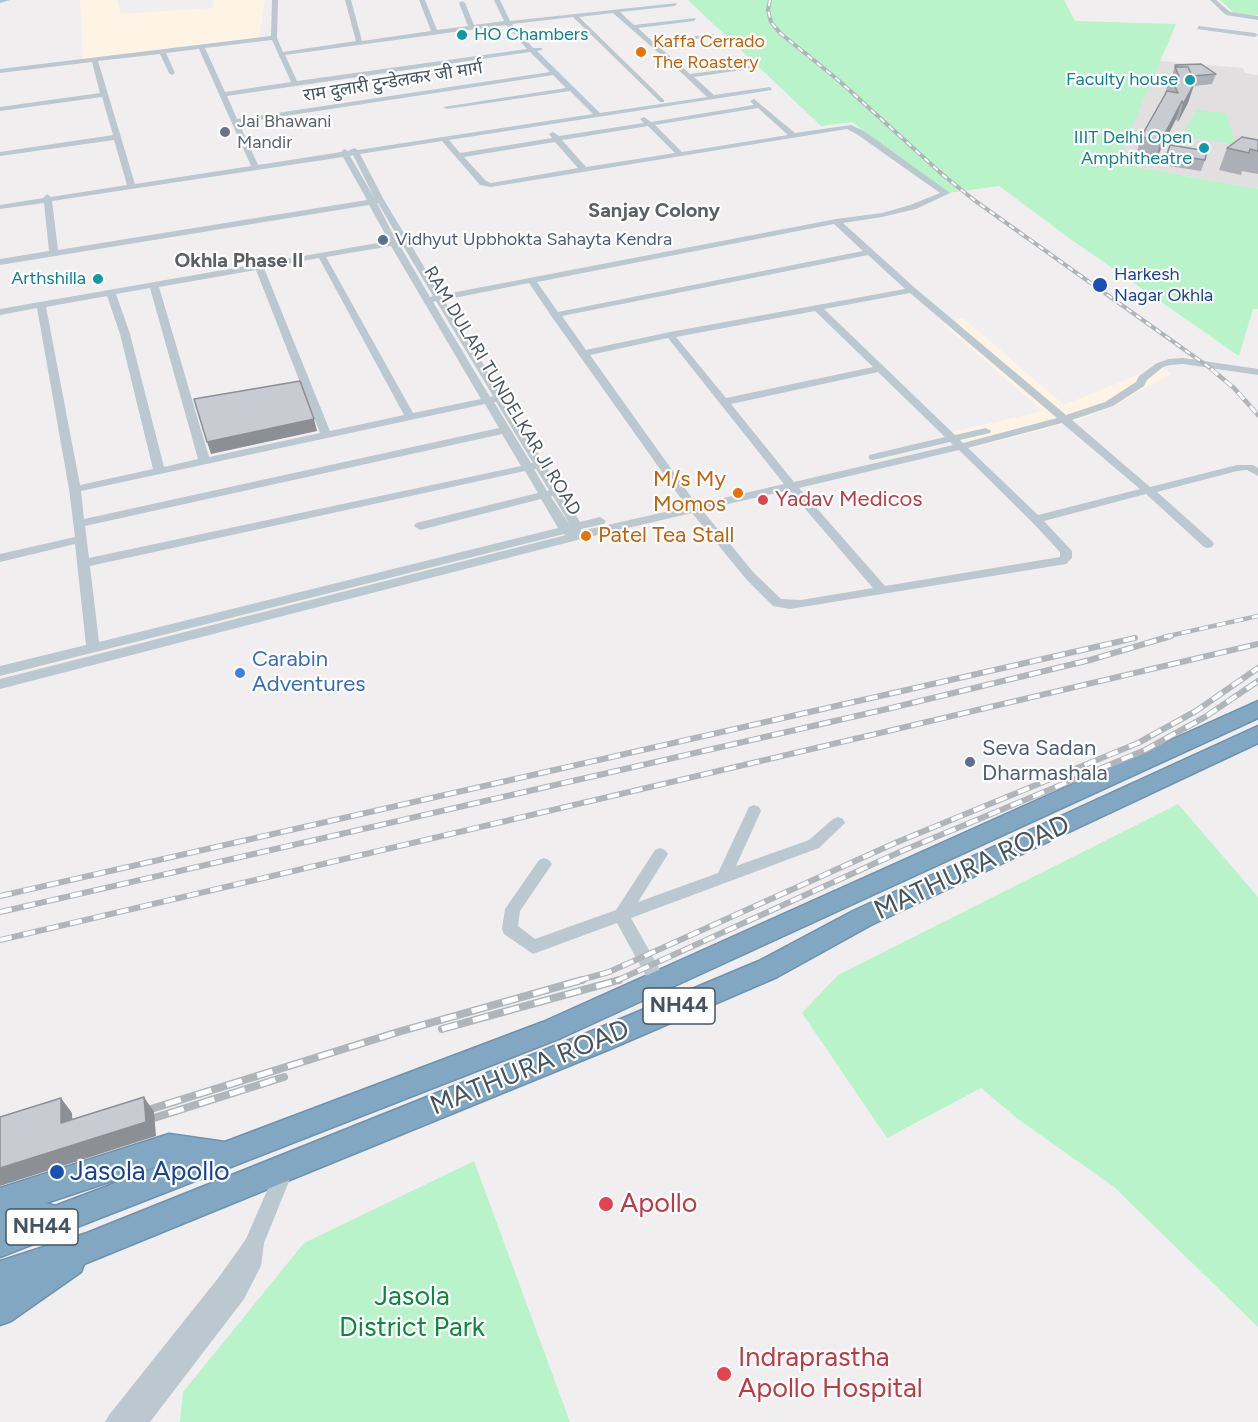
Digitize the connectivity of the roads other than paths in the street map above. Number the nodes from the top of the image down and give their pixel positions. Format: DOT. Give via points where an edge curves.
graph roads {
  1 [pos="6,0"];
  2 [pos="275,0"];
  3 [pos="348,0"];
  4 [pos="422,0"];
  5 [pos="496,0"];
  6 [pos="504,0"];
  7 [pos="1214,0"];
  8 [pos="0,1"];
  9 [pos="462,3"];
  10 [pos="675,4"];
  11 [pos="615,11"];
  12 [pos="574,15"];
  13 [pos="1258,18"];
  14 [pos="694,19"];
  15 [pos="512,22"];
  16 [pos="472,27"];
  17 [pos="633,27"];
  18 [pos="1199,28"];
  19 [pos="435,32"];
  20 [pos="712,35"];
  21 [pos="1255,35"];
  22 [pos="274,38"];
  23 [pos="359,42"];
  24 [pos="651,43"];
  25 [pos="201,46"];
  26 [pos="536,50"];
  27 [pos="162,51"];
  28 [pos="280,54"];
  29 [pos="94,59"];
  30 [pos="749,67"];
  31 [pos="0,71"];
  32 [pos="172,73"];
  33 [pos="555,73"];
  34 [pos="688,76"];
  35 [pos="295,84"];
  36 [pos="571,89"];
  37 [pos="746,93"];
  38 [pos="105,94"];
  39 [pos="223,94"];
  40 [pos="711,96"];
  41 [pos="662,101"];
  42 [pos="760,106"];
  43 [pos="447,108"];
  44 [pos="0,109"];
  45 [pos="633,110"];
  46 [pos="599,113"];
  47 [pos="236,121"];
  48 [pos="544,124"];
  49 [pos="649,124"];
  50 [pos="793,135"];
  51 [pos="117,137"];
  52 [pos="557,139"];
  53 [pos="445,140"];
  54 [pos="350,152"];
  55 [pos="0,153"];
  56 [pos="679,153"];
  57 [pos="459,154"];
  58 [pos="255,166"];
  59 [pos="584,169"];
  60 [pos="131,185"];
  61 [pos="47,198"];
  62 [pos="376,201"];
  63 [pos="0,205"];
  64 [pos="836,221"];
  65 [pos="399,242"];
  66 [pos="869,252"];
  67 [pos="54,253"];
  68 [pos="321,255"];
  69 [pos="0,262"];
  70 [pos="260,266"];
  71 [pos="531,280"];
  72 [pos="154,285"];
  73 [pos="912,290"];
  74 [pos="111,293"];
  75 [pos="433,299"];
  76 [pos="40,305"];
  77 [pos="817,308"];
  78 [pos="0,312"];
  79 [pos="555,315"];
  80 [pos="670,335"];
  81 [pos="583,354"];
  82 [pos="879,369"];
  83 [pos="1258,372"];
  84 [pos="493,399"];
  85 [pos="723,402"];
  86 [pos="410,417"];
  87 [pos="1061,417"];
  88 [pos="505,430"];
  89 [pos="326,434"];
  90 [pos="955,443"];
  91 [pos="204,460"];
  92 [pos="540,465"];
  93 [pos="527,468"];
  94 [pos="159,470"];
  95 [pos="1258,473"];
  96 [pos="788,481"];
  97 [pos="75,489"];
  98 [pos="1149,491"];
  99 [pos="550,494"];
  100 [pos="691,504"];
  101 [pos="1036,519"];
  102 [pos="80,524"];
  103 [pos="420,526"];
  104 [pos="572,531"];
  105 [pos="81,539"];
  106 [pos="1208,544"];
  107 [pos="0,558"];
  108 [pos="85,562"];
  109 [pos="881,590"];
  110 [pos="93,649"];
  111 [pos="0,671"];
  112 [pos="0,684"];
  113 [pos="1258,709"];
  114 [pos="1258,734"];
  115 [pos="754,811"];
  116 [pos="838,823"];
  117 [pos="660,854"];
  118 [pos="544,864"];
  119 [pos="723,878"];
  120 [pos="621,915"];
  121 [pos="658,982"];
  122 [pos="228,1156"];
  123 [pos="285,1169"];
  124 [pos="0,1203"];
  125 [pos="85,1211"];
  126 [pos="0,1223"];
  127 [pos="0,1242"];
  128 [pos="254,1243"];
  129 [pos="87,1248"];
  130 [pos="2,1276"];
  131 [pos="0,1310"];
  132 [pos="116,1422"];
  133 [pos="137,1422"];
  1 -- 8 [label="main road"];
  2 -- 22 [label="street"];
  3 -- 23 [label="street"];
  4 -- 19 [label="street"];
  5 -- 15 [label="street"];
  6 -- 15 [label="street"];
  7 -- 13 [label="street" via="1228,14"];
  9 -- 16 [label="street"];
  10 -- 11 [label="street"];
  11 -- 12 [label="street"];
  11 -- 17 [label="street"];
  12 -- 15 [label="street"];
  12 -- 41 [label="street"];
  14 -- 17 [label="street"];
  15 -- 16 [label="street"];
  15 -- 26 [label="street"];
  16 -- 19 [label="street"];
  17 -- 24 [label="street"];
  18 -- 21 [label="street"];
  19 -- 23 [label="street"];
  20 -- 24 [label="street"];
  22 -- 25 [label="street"];
  22 -- 28 [label="street"];
  23 -- 28 [label="street"];
  24 -- 34 [label="street"];
  25 -- 27 [label="street"];
  25 -- 39 [label="street"];
  26 -- 33 [label="street"];
  26 -- 35 [label="street, राम दुलारी टुन्डेलकर जी मार्ग"];
  26 -- 46 [label="street"];
  27 -- 29 [label="street"];
  27 -- 32 [label="street"];
  28 -- 35 [label="street"];
  29 -- 31 [label="street"];
  29 -- 38 [label="street"];
  30 -- 34 [label="street"];
  33 -- 36 [label="street"];
  33 -- 47 [label="street, राम दुलारी टुन्डेलकर जी मार्ग"];
  34 -- 40 [label="street"];
  35 -- 39 [label="street, राम दुलारी टुन्डेलकर जी मार्ग"];
  36 -- 43 [label="street, राम दुलारी टुन्डेलकर जी मार्ग"];
  36 -- 46 [label="street"];
  37 -- 40 [label="street"];
  37 -- 40 [label="street" via="768,87"];
  37 -- 42 [label="street"];
  38 -- 44 [label="street"];
  38 -- 51 [label="street"];
  39 -- 47 [label="street"];
  40 -- 41 [label="street"];
  40 -- 45 [label="street"];
  41 -- 46 [label="street"];
  42 -- 49 [label="street"];
  42 -- 50 [label="street"];
  45 -- 46 [label="street"];
  45 -- 49 [label="street"];
  46 -- 48 [label="street"];
  46 -- 54 [label="street"];
  47 -- 58 [label="street"];
  48 -- 52 [label="street"];
  48 -- 53 [label="street"];
  49 -- 52 [label="street"];
  49 -- 56 [label="street"];
  50 -- 56 [label="street"];
  50 -- 64 [label="street" via="851,128 946,192 898,212"];
  51 -- 55 [label="street"];
  51 -- 60 [label="street"];
  52 -- 57 [label="street"];
  52 -- 59 [label="street"];
  53 -- 54 [label="street"];
  53 -- 57 [label="street"];
  54 -- 58 [label="street"];
  54 -- 62 [label="street, RAM DULARI TUNDELKAR JI ROAD"];
  56 -- 59 [label="street"];
  57 -- 59 [label="street" via="483,183 491,185"];
  58 -- 60 [label="street"];
  60 -- 61 [label="street"];
  61 -- 63 [label="street"];
  61 -- 67 [label="street"];
  62 -- 65 [label="street, RAM DULARI TUNDELKAR JI ROAD"];
  62 -- 67 [label="street"];
  64 -- 66 [label="street"];
  64 -- 71 [label="street"];
  65 -- 68 [label="street"];
  65 -- 75 [label="street, RAM DULARI TUNDELKAR JI ROAD"];
  66 -- 73 [label="street"];
  66 -- 79 [label="street"];
  67 -- 69 [label="street"];
  68 -- 70 [label="street"];
  68 -- 86 [label="street"];
  70 -- 72 [label="street"];
  70 -- 89 [label="street" via="302,388"];
  71 -- 75 [label="street"];
  71 -- 79 [label="street"];
  72 -- 74 [label="street"];
  72 -- 91 [label="street" via="195,407"];
  73 -- 77 [label="street"];
  73 -- 87 [label="street"];
  74 -- 76 [label="street"];
  74 -- 94 [label="street"];
  75 -- 84 [label="street, RAM DULARI TUNDELKAR JI ROAD"];
  76 -- 78 [label="street"];
  76 -- 97 [label="street"];
  77 -- 80 [label="street"];
  77 -- 82 [label="street"];
  79 -- 81 [label="street"];
  80 -- 81 [label="street"];
  80 -- 85 [label="street"];
  81 -- 100 [label="street"];
  82 -- 85 [label="street"];
  82 -- 90 [label="street"];
  83 -- 87 [label="street" via="1174,362 1160,365 1109,404"];
  84 -- 86 [label="street"];
  84 -- 88 [label="street, RAM DULARI TUNDELKAR JI ROAD"];
  84 -- 92 [label="street, RAM DULARI TUNDELKAR JI ROAD"];
  85 -- 96 [label="street"];
  86 -- 89 [label="street"];
  87 -- 90 [label="street"];
  87 -- 98 [label="street"];
  88 -- 93 [label="street, RAM DULARI TUNDELKAR JI ROAD"];
  88 -- 102 [label="street"];
  89 -- 91 [label="street"];
  90 -- 96 [label="street"];
  90 -- 101 [label="street"];
  91 -- 94 [label="street"];
  92 -- 93 [label="street"];
  92 -- 99 [label="street, RAM DULARI TUNDELKAR JI ROAD"];
  93 -- 99 [label="street, RAM DULARI TUNDELKAR JI ROAD"];
  93 -- 108 [label="street"];
  94 -- 97 [label="street"];
  95 -- 98 [label="street" via="1246,466"];
  96 -- 100 [label="street"];
  96 -- 109 [label="street"];
  97 -- 102 [label="street"];
  98 -- 101 [label="street"];
  98 -- 106 [label="street"];
  99 -- 103 [label="street"];
  99 -- 104 [label="street, RAM DULARI TUNDELKAR JI ROAD"];
  100 -- 104 [label="street"];
  100 -- 109 [label="street" via="777,603 790,605"];
  101 -- 109 [label="street" via="1066,551 1062,561"];
  102 -- 105 [label="street"];
  104 -- 110 [label="street"];
  104 -- 112 [label="street"];
  105 -- 107 [label="street"];
  105 -- 108 [label="street"];
  108 -- 110 [label="street"];
  110 -- 111 [label="street"];
  113 -- 121 [label="highway, MATHURA ROAD / NH44"];
  114 -- 123 [label="highway, MATHURA ROAD / NH44" via="862,918 768,969"];
  115 -- 119 [label="street"];
  116 -- 119 [label="street" via="814,844"];
  117 -- 120 [label="street"];
  118 -- 120 [label="street" via="511,918 510,929 533,947"];
  119 -- 120 [label="street"];
  120 -- 121 [label="street"];
  121 -- 122 [label="highway, MATHURA ROAD / NH44" via="552,1030"];
  122 -- 124 [label="highway" via="169,1148"];
  122 -- 125 [label="highway, MATHURA ROAD / NH44"];
  123 -- 128 [label="street"];
  123 -- 129 [label="highway, MATHURA ROAD / NH44"];
  125 -- 126 [label="highway"];
  125 -- 127 [label="highway, NH44"];
  128 -- 132 [label="street"];
  128 -- 133 [label="street" via="251,1266 237,1292"];
  129 -- 130 [label="highway, NH44"];
  129 -- 131 [label="highway"];
}
